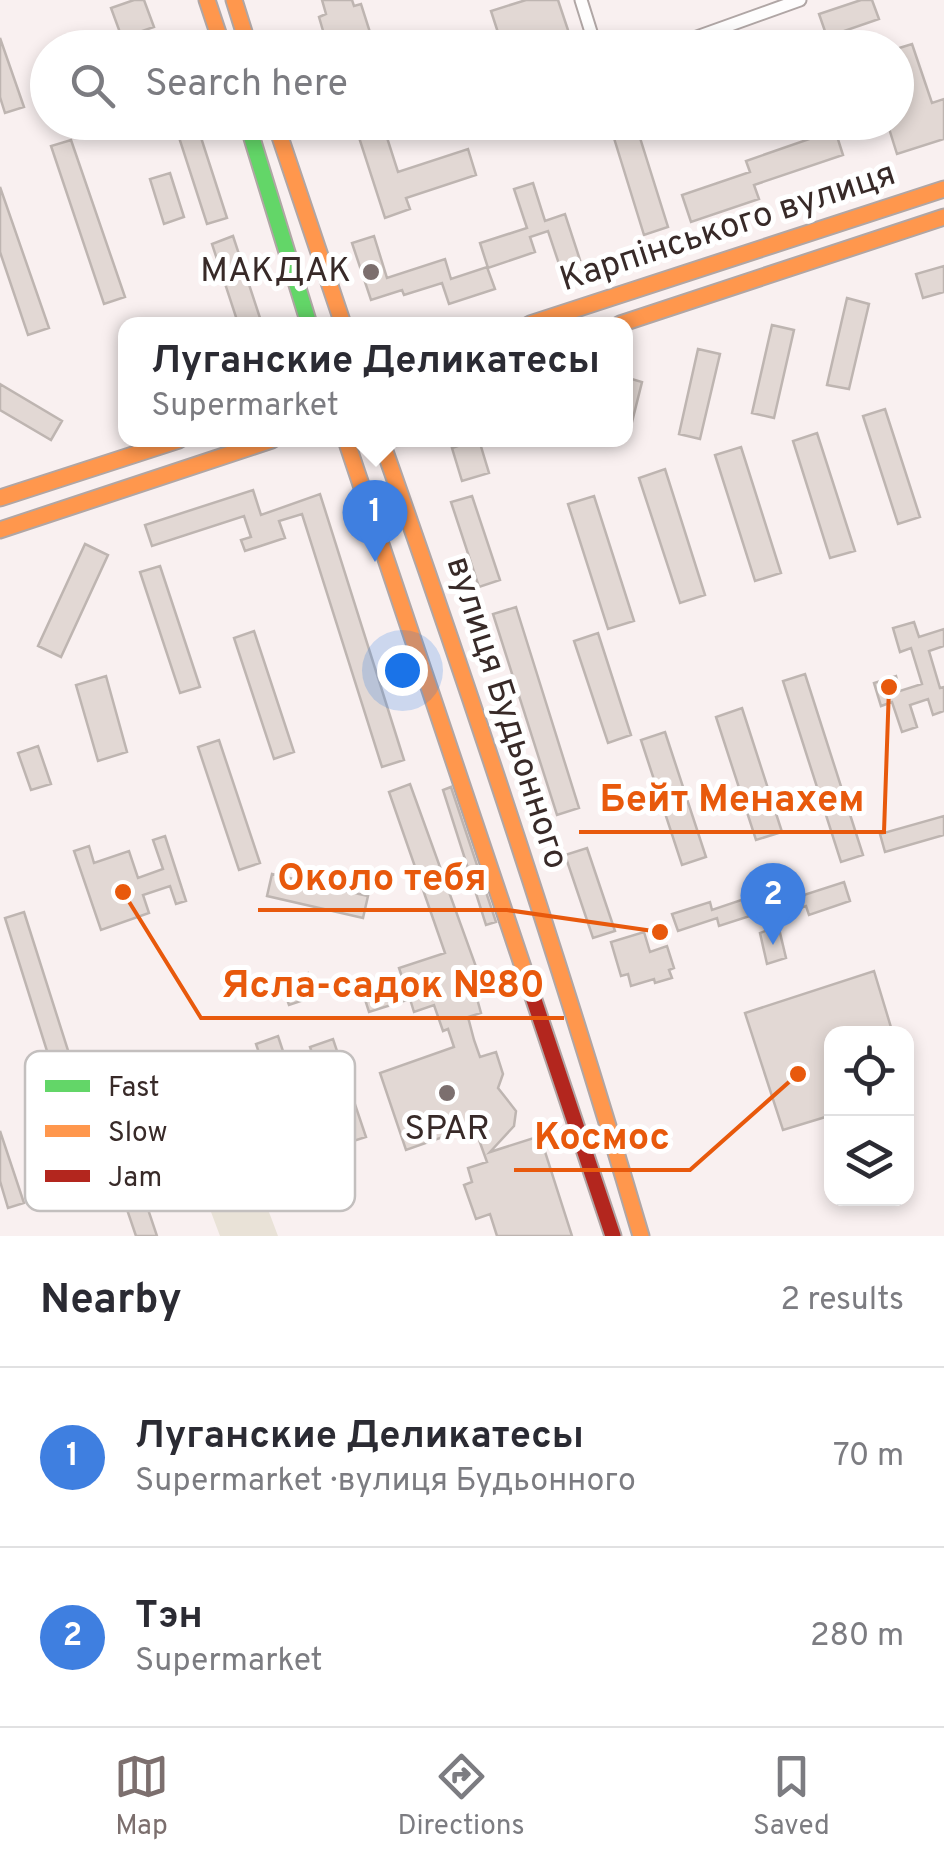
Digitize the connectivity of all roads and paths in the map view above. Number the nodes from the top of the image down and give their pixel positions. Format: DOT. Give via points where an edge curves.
graph roads {
  1 [pos="207,0"];
  2 [pos="234,0"];
  3 [pos="581,0"];
  4 [pos="800,0"];
  5 [pos="763,6"];
  6 [pos="217,30"];
  7 [pos="244,30"];
  8 [pos="590,30"];
  9 [pos="708,30"];
  10 [pos="253,140"];
  11 [pos="281,140"];
  12 [pos="944,189"];
  13 [pos="944,217"];
  14 [pos="308,317"];
  15 [pos="340,317"];
  16 [pos="551,317"];
  17 [pos="633,320"];
  18 [pos="157,447"];
  19 [pos="251,447"];
  20 [pos="348,447"];
  21 [pos="384,447"];
  22 [pos="0,498"];
  23 [pos="0,530"];
  24 [pos="613,1236"];
  25 [pos="641,1236"];
  1 -- 6 [label="main road"];
  2 -- 7 [label="main road"];
  3 -- 8 [label="street"];
  4 -- 5 [label="street"];
  5 -- 9 [label="street"];
  10 -- 14 [label="main road"];
  11 -- 15 [label="main road"];
  12 -- 16 [label="main road, Карпінського вулиця"];
  13 -- 17 [label="main road, Карпінського вулиця"];
  18 -- 22 [label="main road"];
  19 -- 23 [label="main road"];
  20 -- 24 [label="main road, вулиця Будьонного"];
  21 -- 25 [label="main road, вулиця Будьонного"];
}
